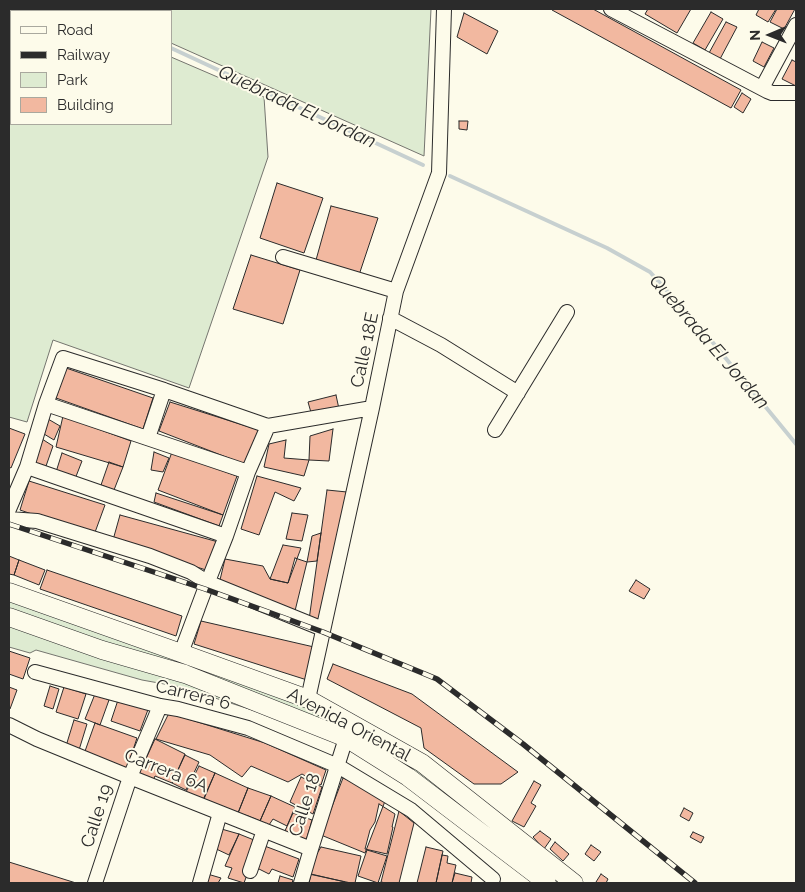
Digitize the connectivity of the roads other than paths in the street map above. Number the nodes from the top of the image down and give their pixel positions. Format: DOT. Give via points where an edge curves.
graph roads {
  1 [pos="444,9"];
  2 [pos="612,9"];
  3 [pos="796,25"];
  4 [pos="762,88"];
  5 [pos="796,93"];
  6 [pos="283,257"];
  7 [pos="396,290"];
  8 [pos="567,312"];
  9 [pos="390,318"];
  10 [pos="164,390"];
  11 [pos="518,393"];
  12 [pos="46,404"];
  13 [pos="372,408"];
  14 [pos="268,426"];
  15 [pos="495,430"];
  16 [pos="148,438"];
  17 [pos="27,467"];
  18 [pos="248,472"];
  19 [pos="9,509"];
  20 [pos="9,519"];
  21 [pos="226,536"];
  22 [pos="207,582"];
  23 [pos="9,592"];
  24 [pos="9,617"];
  25 [pos="324,629"];
  26 [pos="181,653"];
  27 [pos="35,672"];
  28 [pos="308,699"];
  29 [pos="160,706"];
  30 [pos="9,725"];
  31 [pos="346,738"];
  32 [pos="338,766"];
  33 [pos="130,777"];
  34 [pos="220,813"];
  35 [pos="264,830"];
  36 [pos="311,849"];
  37 [pos="250,871"];
  38 [pos="493,879"];
  39 [pos="94,883"];
  40 [pos="200,883"];
  41 [pos="301,883"];
  42 [pos="547,883"];
  43 [pos="574,883"];
  1 -- 7 [label="street, Calle 18E" via="438,173"];
  2 -- 4 [label="street"];
  3 -- 4 [label="street"];
  4 -- 5 [label="street" via="772,93"];
  6 -- 7 [label="street"];
  7 -- 9 [label="street, Calle 18E"];
  8 -- 11 [label="street"];
  9 -- 11 [label="street"];
  9 -- 13 [label="street, Calle 18E"];
  10 -- 12 [label="street" via="63,358"];
  10 -- 14 [label="street"];
  10 -- 16 [label="street"];
  11 -- 15 [label="street"];
  12 -- 16 [label="street"];
  12 -- 17 [label="street"];
  13 -- 14 [label="street"];
  13 -- 25 [label="street, Calle 18E"];
  14 -- 18 [label="street"];
  16 -- 18 [label="street"];
  17 -- 19 [label="street"];
  17 -- 21 [label="street"];
  18 -- 21 [label="street"];
  20 -- 22 [label="street" via="37,521 150,556"];
  21 -- 22 [label="street"];
  22 -- 25 [label="street"];
  22 -- 26 [label="street"];
  23 -- 26 [label="main road, Avenida Oriental"];
  24 -- 31 [label="main road, Avenida Oriental" via="102,650 185,674"];
  25 -- 28 [label="street, Calle 18E"];
  26 -- 28 [label="main road, Avenida Oriental"];
  27 -- 29 [label="street, Carrera 6"];
  28 -- 43 [label="main road, Avenida Oriental" via="422,763"];
  29 -- 32 [label="street, Carrera 6" via="248,728"];
  29 -- 33 [label="street, Calle 19"];
  30 -- 33 [label="street, Carrera 6A"];
  31 -- 32 [label="street, Calle 18"];
  31 -- 42 [label="main road, Avenida Oriental" via="408,777"];
  32 -- 36 [label="street, Calle 18"];
  32 -- 38 [label="street" via="411,810"];
  33 -- 34 [label="street, Carrera 6A"];
  33 -- 39 [label="street, Calle 19"];
  34 -- 35 [label="street, Carrera 6A"];
  34 -- 40 [label="street"];
  35 -- 36 [label="street, Carrera 6A"];
  35 -- 37 [label="street"];
  36 -- 41 [label="street, Calle 18"];
}
